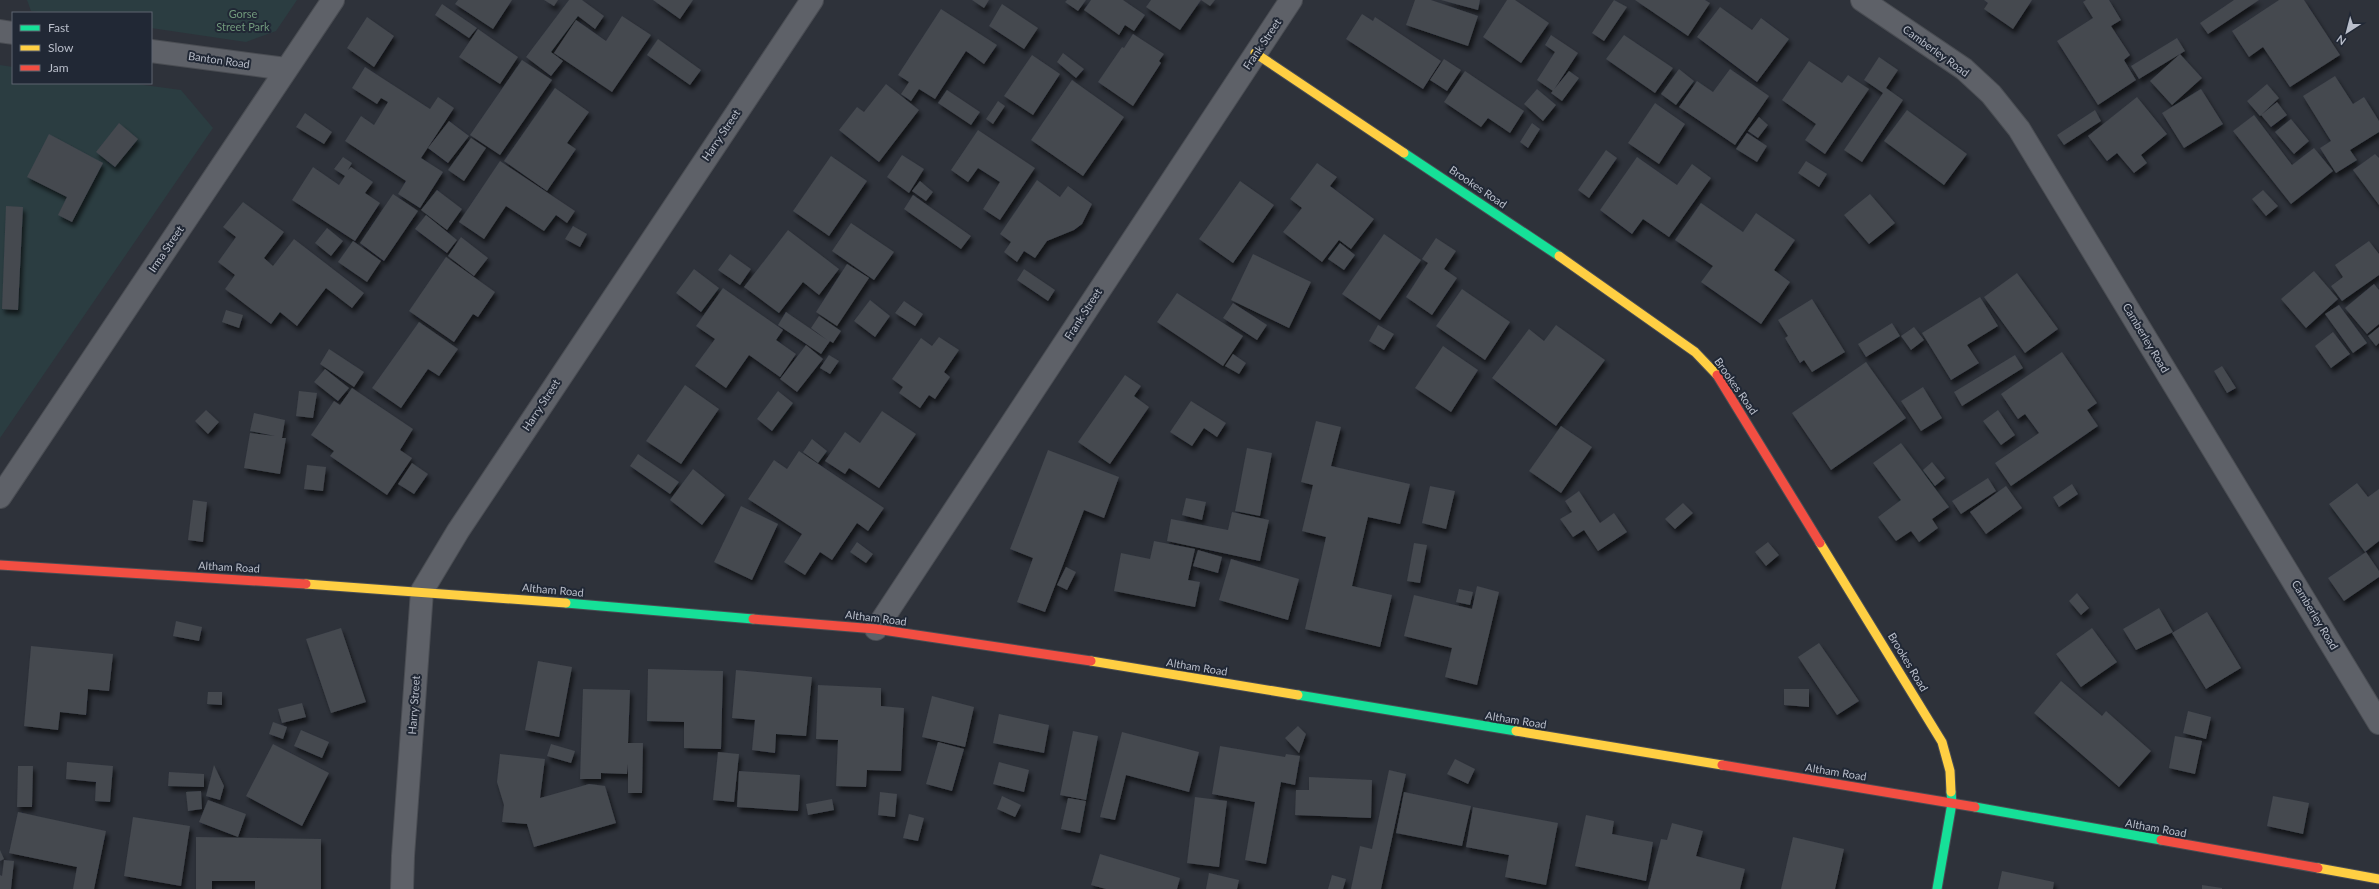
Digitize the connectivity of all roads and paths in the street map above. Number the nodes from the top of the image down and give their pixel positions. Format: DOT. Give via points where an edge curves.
graph roads {
  1 [pos="333,0"];
  2 [pos="812,0"];
  3 [pos="1291,0"];
  4 [pos="1862,0"];
  5 [pos="0,31"];
  6 [pos="12,33"];
  7 [pos="152,51"];
  8 [pos="1255,53"];
  9 [pos="286,69"];
  10 [pos="0,497"];
  11 [pos="0,565"];
  12 [pos="422,590"];
  13 [pos="876,629"];
  14 [pos="2379,723"];
  15 [pos="1952,803"];
  16 [pos="403,856"];
  17 [pos="2379,879"];
  18 [pos="395,889"];
  19 [pos="402,889"];
  20 [pos="1938,889"];
  1 -- 9 [label="street, Irma Street"];
  2 -- 12 [label="street, Harry Street" via="458,531"];
  3 -- 8 [label="street, Frank Street"];
  4 -- 14 [label="street, Camberley Road" via="1964,69 1991,94 2019,129"];
  5 -- 6 [label="street"];
  7 -- 9 [label="street, Banton Road"];
  8 -- 13 [label="street, Frank Street"];
  8 -- 15 [label="street, Brookes Road" via="1580,270 1690,348 1714,372 1942,742 1950,771"];
  9 -- 10 [label="street, Irma Street"];
  11 -- 12 [label="street, Altham Road"];
  12 -- 13 [label="street, Altham Road"];
  12 -- 16 [label="street, Harry Street"];
  13 -- 15 [label="street, Altham Road" via="1128,667"];
  15 -- 17 [label="street, Altham Road"];
  15 -- 20 [label="street, Brookes Road"];
  16 -- 18 [label="street, Harry Street"];
  16 -- 19 [label="street, Harry Street"];
}
